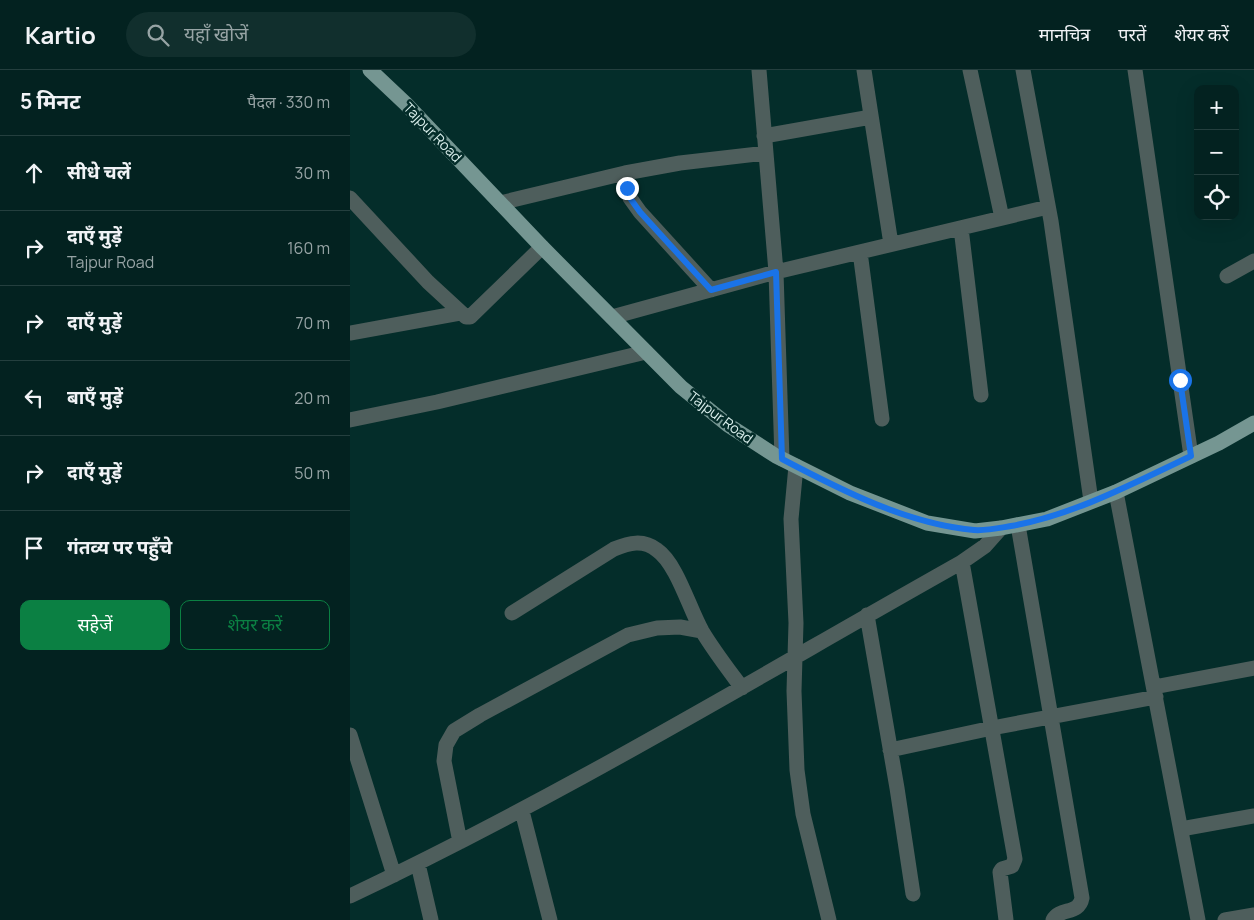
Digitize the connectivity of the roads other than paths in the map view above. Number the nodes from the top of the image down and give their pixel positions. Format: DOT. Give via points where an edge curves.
graph roads {
  1 [pos="370,70"];
  2 [pos="759,70"];
  3 [pos="864,70"];
  4 [pos="970,70"];
  5 [pos="1023,70"];
  6 [pos="1135,70"];
  7 [pos="871,117"];
  8 [pos="764,136"];
  9 [pos="766,153"];
  10 [pos="625,173"];
  11 [pos="350,198"];
  12 [pos="500,203"];
  13 [pos="1048,207"];
  14 [pos="1002,218"];
  15 [pos="960,228"];
  16 [pos="890,244"];
  17 [pos="542,247"];
  18 [pos="860,252"];
  19 [pos="1254,261"];
  20 [pos="776,272"];
  21 [pos="1227,276"];
  22 [pos="711,290"];
  23 [pos="460,313"];
  24 [pos="612,318"];
  25 [pos="350,333"];
  26 [pos="646,352"];
  27 [pos="981,395"];
  28 [pos="882,419"];
  29 [pos="350,420"];
  30 [pos="1254,423"];
  31 [pos="1191,456"];
  32 [pos="782,459"];
  33 [pos="796,466"];
  34 [pos="1116,492"];
  35 [pos="1091,501"];
  36 [pos="1018,525"];
  37 [pos="1001,528"];
  38 [pos="962,562"];
  39 [pos="512,613"];
  40 [pos="866,615"];
  41 [pos="702,631"];
  42 [pos="796,657"];
  43 [pos="1254,668"];
  44 [pos="742,688"];
  45 [pos="1155,692"];
  46 [pos="1050,717"];
  47 [pos="992,728"];
  48 [pos="350,735"];
  49 [pos="890,750"];
  50 [pos="522,811"];
  51 [pos="1254,816"];
  52 [pos="1181,829"];
  53 [pos="460,842"];
  54 [pos="418,864"];
  55 [pos="394,876"];
  56 [pos="913,894"];
  57 [pos="350,896"];
  58 [pos="1254,915"];
  59 [pos="431,920"];
  60 [pos="550,920"];
  61 [pos="829,920"];
  62 [pos="1006,920"];
  63 [pos="1053,920"];
  64 [pos="1198,920"];
  65 [pos="1225,920"];
  1 -- 12 [label="main road, Tajpur Road"];
  2 -- 8 [label="street"];
  3 -- 7 [label="street"];
  4 -- 14 [label="street"];
  5 -- 13 [label="street"];
  6 -- 31 [label="street"];
  7 -- 8 [label="street"];
  7 -- 16 [label="street"];
  8 -- 9 [label="street"];
  9 -- 10 [label="street"];
  9 -- 20 [label="street"];
  10 -- 12 [label="street"];
  10 -- 22 [label="street" via="630,198 640,212"];
  11 -- 23 [label="street"];
  12 -- 17 [label="main road, Tajpur Road"];
  13 -- 14 [label="street"];
  13 -- 35 [label="street"];
  14 -- 15 [label="street"];
  15 -- 16 [label="street"];
  15 -- 27 [label="street"];
  16 -- 18 [label="street"];
  17 -- 23 [label="street" via="470,317"];
  17 -- 24 [label="main road, Tajpur Road"];
  18 -- 20 [label="street"];
  18 -- 28 [label="street"];
  19 -- 21 [label="street"];
  20 -- 22 [label="street"];
  20 -- 32 [label="street"];
  22 -- 24 [label="street"];
  23 -- 25 [label="street"];
  24 -- 26 [label="main road, Tajpur Road"];
  26 -- 29 [label="street"];
  26 -- 32 [label="main road, Tajpur Road" via="728,426"];
  30 -- 31 [label="main road, Tajpur Road"];
  31 -- 34 [label="main road, Tajpur Road"];
  32 -- 33 [label="main road, Tajpur Road"];
  33 -- 37 [label="main road, Tajpur Road" via="850,494 927,522 975,531"];
  33 -- 42 [label="street" via="791,519"];
  34 -- 35 [label="main road, Tajpur Road"];
  34 -- 45 [label="street"];
  35 -- 36 [label="main road, Tajpur Road" via="1046,519"];
  36 -- 37 [label="main road, Tajpur Road"];
  36 -- 46 [label="street"];
  37 -- 38 [label="street" via="985,546"];
  38 -- 40 [label="street"];
  38 -- 47 [label="street"];
  39 -- 41 [label="street" via="614,549 630,543 645,543 659,550 674,570"];
  40 -- 42 [label="street"];
  40 -- 49 [label="street"];
  41 -- 44 [label="street"];
  41 -- 53 [label="street" via="680,627 628,634 454,731 446,746 444,761"];
  42 -- 44 [label="street"];
  42 -- 61 [label="street" via="794,691 800,795"];
  43 -- 45 [label="street"];
  44 -- 50 [label="street"];
  45 -- 46 [label="street"];
  45 -- 52 [label="street"];
  46 -- 47 [label="street"];
  46 -- 63 [label="street" via="1082,898 1076,909 1058,913"];
  47 -- 49 [label="street"];
  47 -- 62 [label="street" via="1016,859 1012,866 1000,872"];
  48 -- 55 [label="street"];
  49 -- 56 [label="street"];
  50 -- 53 [label="street"];
  50 -- 60 [label="street"];
  51 -- 52 [label="street"];
  52 -- 64 [label="street"];
  53 -- 54 [label="street"];
  54 -- 55 [label="street"];
  54 -- 59 [label="street"];
  55 -- 57 [label="street"];
  58 -- 65 [label="street"];
}
